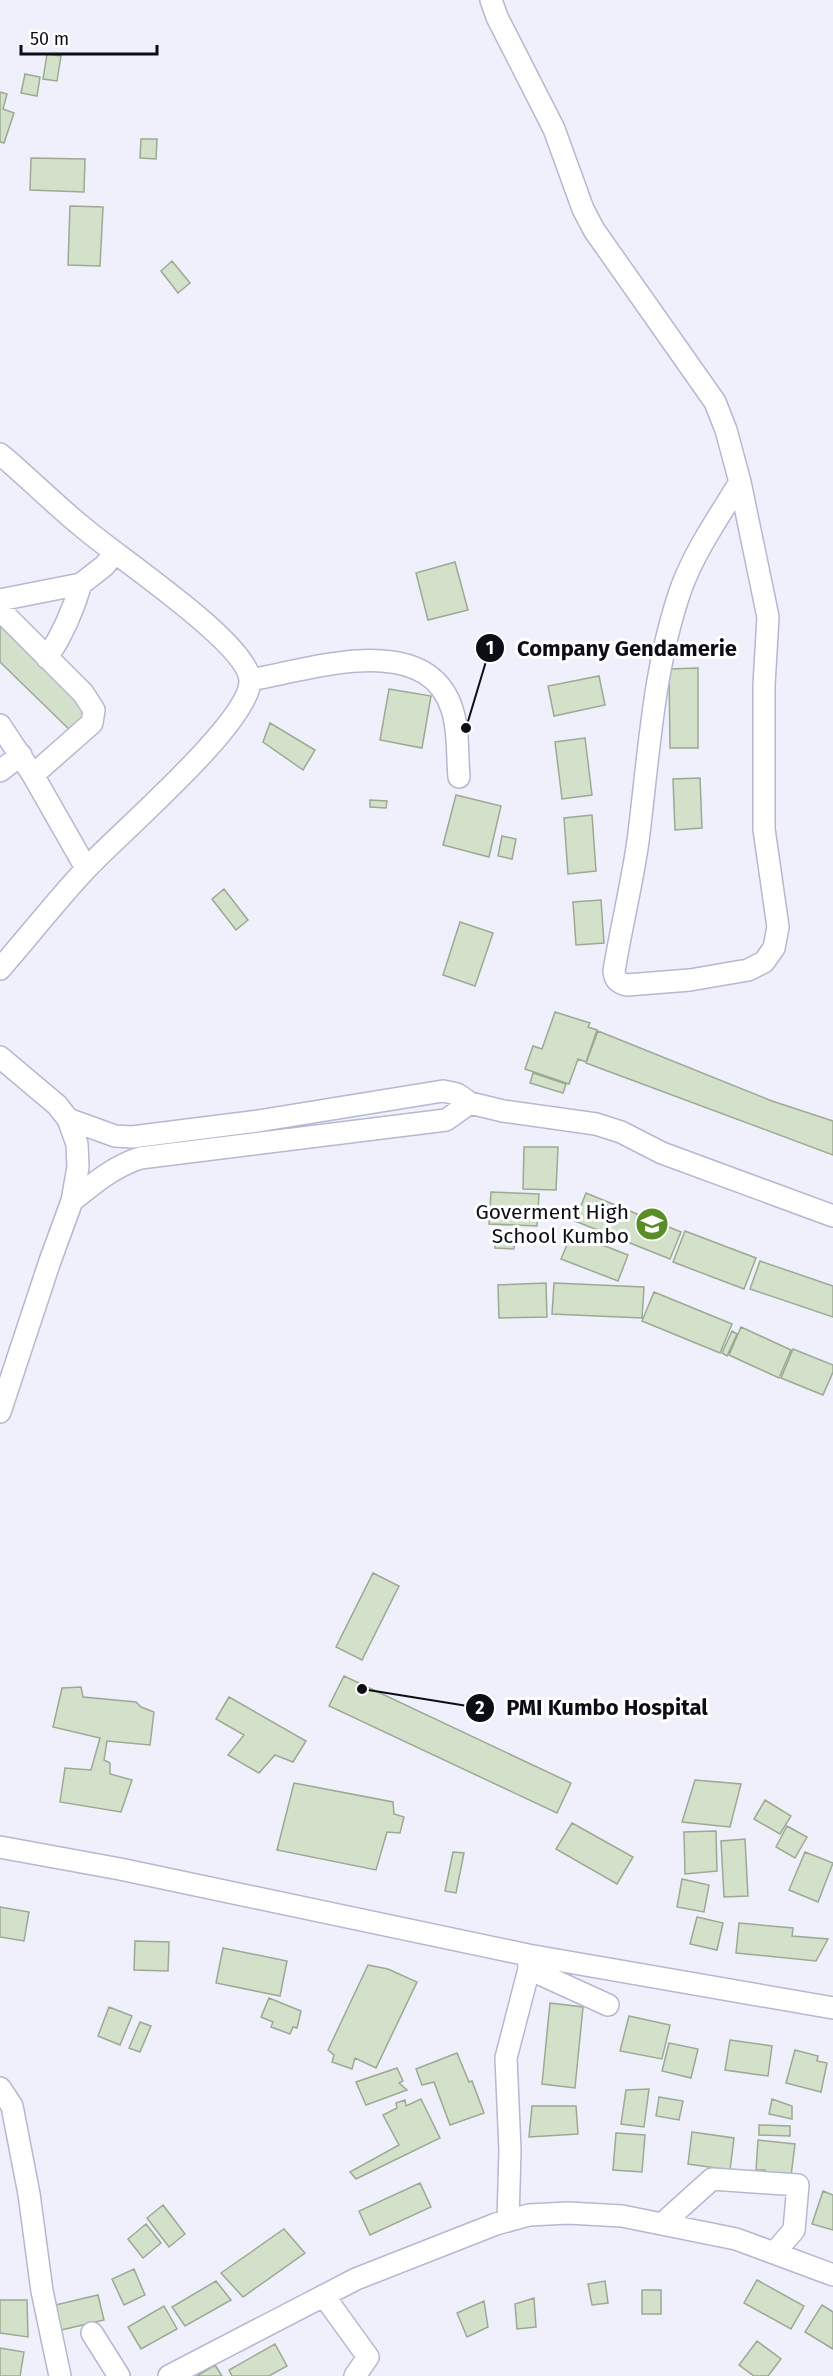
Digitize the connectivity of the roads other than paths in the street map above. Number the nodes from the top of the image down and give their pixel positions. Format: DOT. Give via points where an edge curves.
graph roads {
  1 [pos="491,0"];
  2 [pos="0,454"];
  3 [pos="740,482"];
  4 [pos="115,553"];
  5 [pos="81,584"];
  6 [pos="0,600"];
  7 [pos="0,609"];
  8 [pos="47,658"];
  9 [pos="250,680"];
  10 [pos="0,725"];
  11 [pos="21,755"];
  12 [pos="0,771"];
  13 [pos="33,775"];
  14 [pos="459,777"];
  15 [pos="86,868"];
  16 [pos="0,969"];
  17 [pos="0,1057"];
  18 [pos="470,1103"];
  19 [pos="69,1119"];
  20 [pos="72,1201"];
  21 [pos="833,1216"];
  22 [pos="0,1412"];
  23 [pos="0,1847"];
  24 [pos="529,1962"];
  25 [pos="608,2005"];
  26 [pos="833,2008"];
  27 [pos="0,2088"];
  28 [pos="508,2221"];
  29 [pos="662,2224"];
  30 [pos="774,2253"];
  31 [pos="833,2275"];
  32 [pos="324,2296"];
  33 [pos="92,2333"];
  34 [pos="60,2376"];
  35 [pos="119,2376"];
  36 [pos="169,2376"];
  37 [pos="355,2376"];
  1 -- 3 [label="street" via="554,129 594,230 715,402"];
  2 -- 4 [label="street"];
  3 -- 3 [label="street" via="768,617 764,829 778,927 774,948 764,962 748,970 627,985 615,979 614,971 638,845 660,664 683,583"];
  4 -- 5 [label="street"];
  4 -- 9 [label="street" via="213,628 238,655"];
  5 -- 6 [label="street"];
  5 -- 8 [label="street" via="62,636"];
  7 -- 8 [label="street"];
  8 -- 13 [label="street" via="83,693 94,710 92,723"];
  9 -- 14 [label="street" via="364,660 385,660 421,669 435,680 453,710"];
  9 -- 15 [label="street" via="248,693 236,714 190,767"];
  10 -- 11 [label="street"];
  11 -- 12 [label="street"];
  11 -- 13 [label="street"];
  13 -- 15 [label="street"];
  15 -- 16 [label="street"];
  17 -- 19 [label="street"];
  18 -- 19 [label="street" via="443,1091 132,1137 115,1136"];
  18 -- 20 [label="street" via="446,1120 140,1158 103,1175"];
  18 -- 21 [label="street" via="596,1124 662,1153"];
  19 -- 20 [label="street" via="77,1144 78,1167"];
  20 -- 22 [label="street"];
  23 -- 24 [label="street" via="120,1869"];
  24 -- 25 [label="street"];
  24 -- 26 [label="street"];
  24 -- 28 [label="street" via="506,2058"];
  27 -- 34 [label="street" via="12,2106"];
  28 -- 29 [label="street" via="529,2215 568,2213 622,2216"];
  28 -- 32 [label="street" via="356,2279"];
  29 -- 30 [label="street" via="736,2239"];
  29 -- 30 [label="street" via="712,2179 798,2185 794,2230"];
  30 -- 31 [label="street"];
  32 -- 36 [label="street"];
  32 -- 37 [label="street" via="368,2357"];
  33 -- 35 [label="street"];
}
